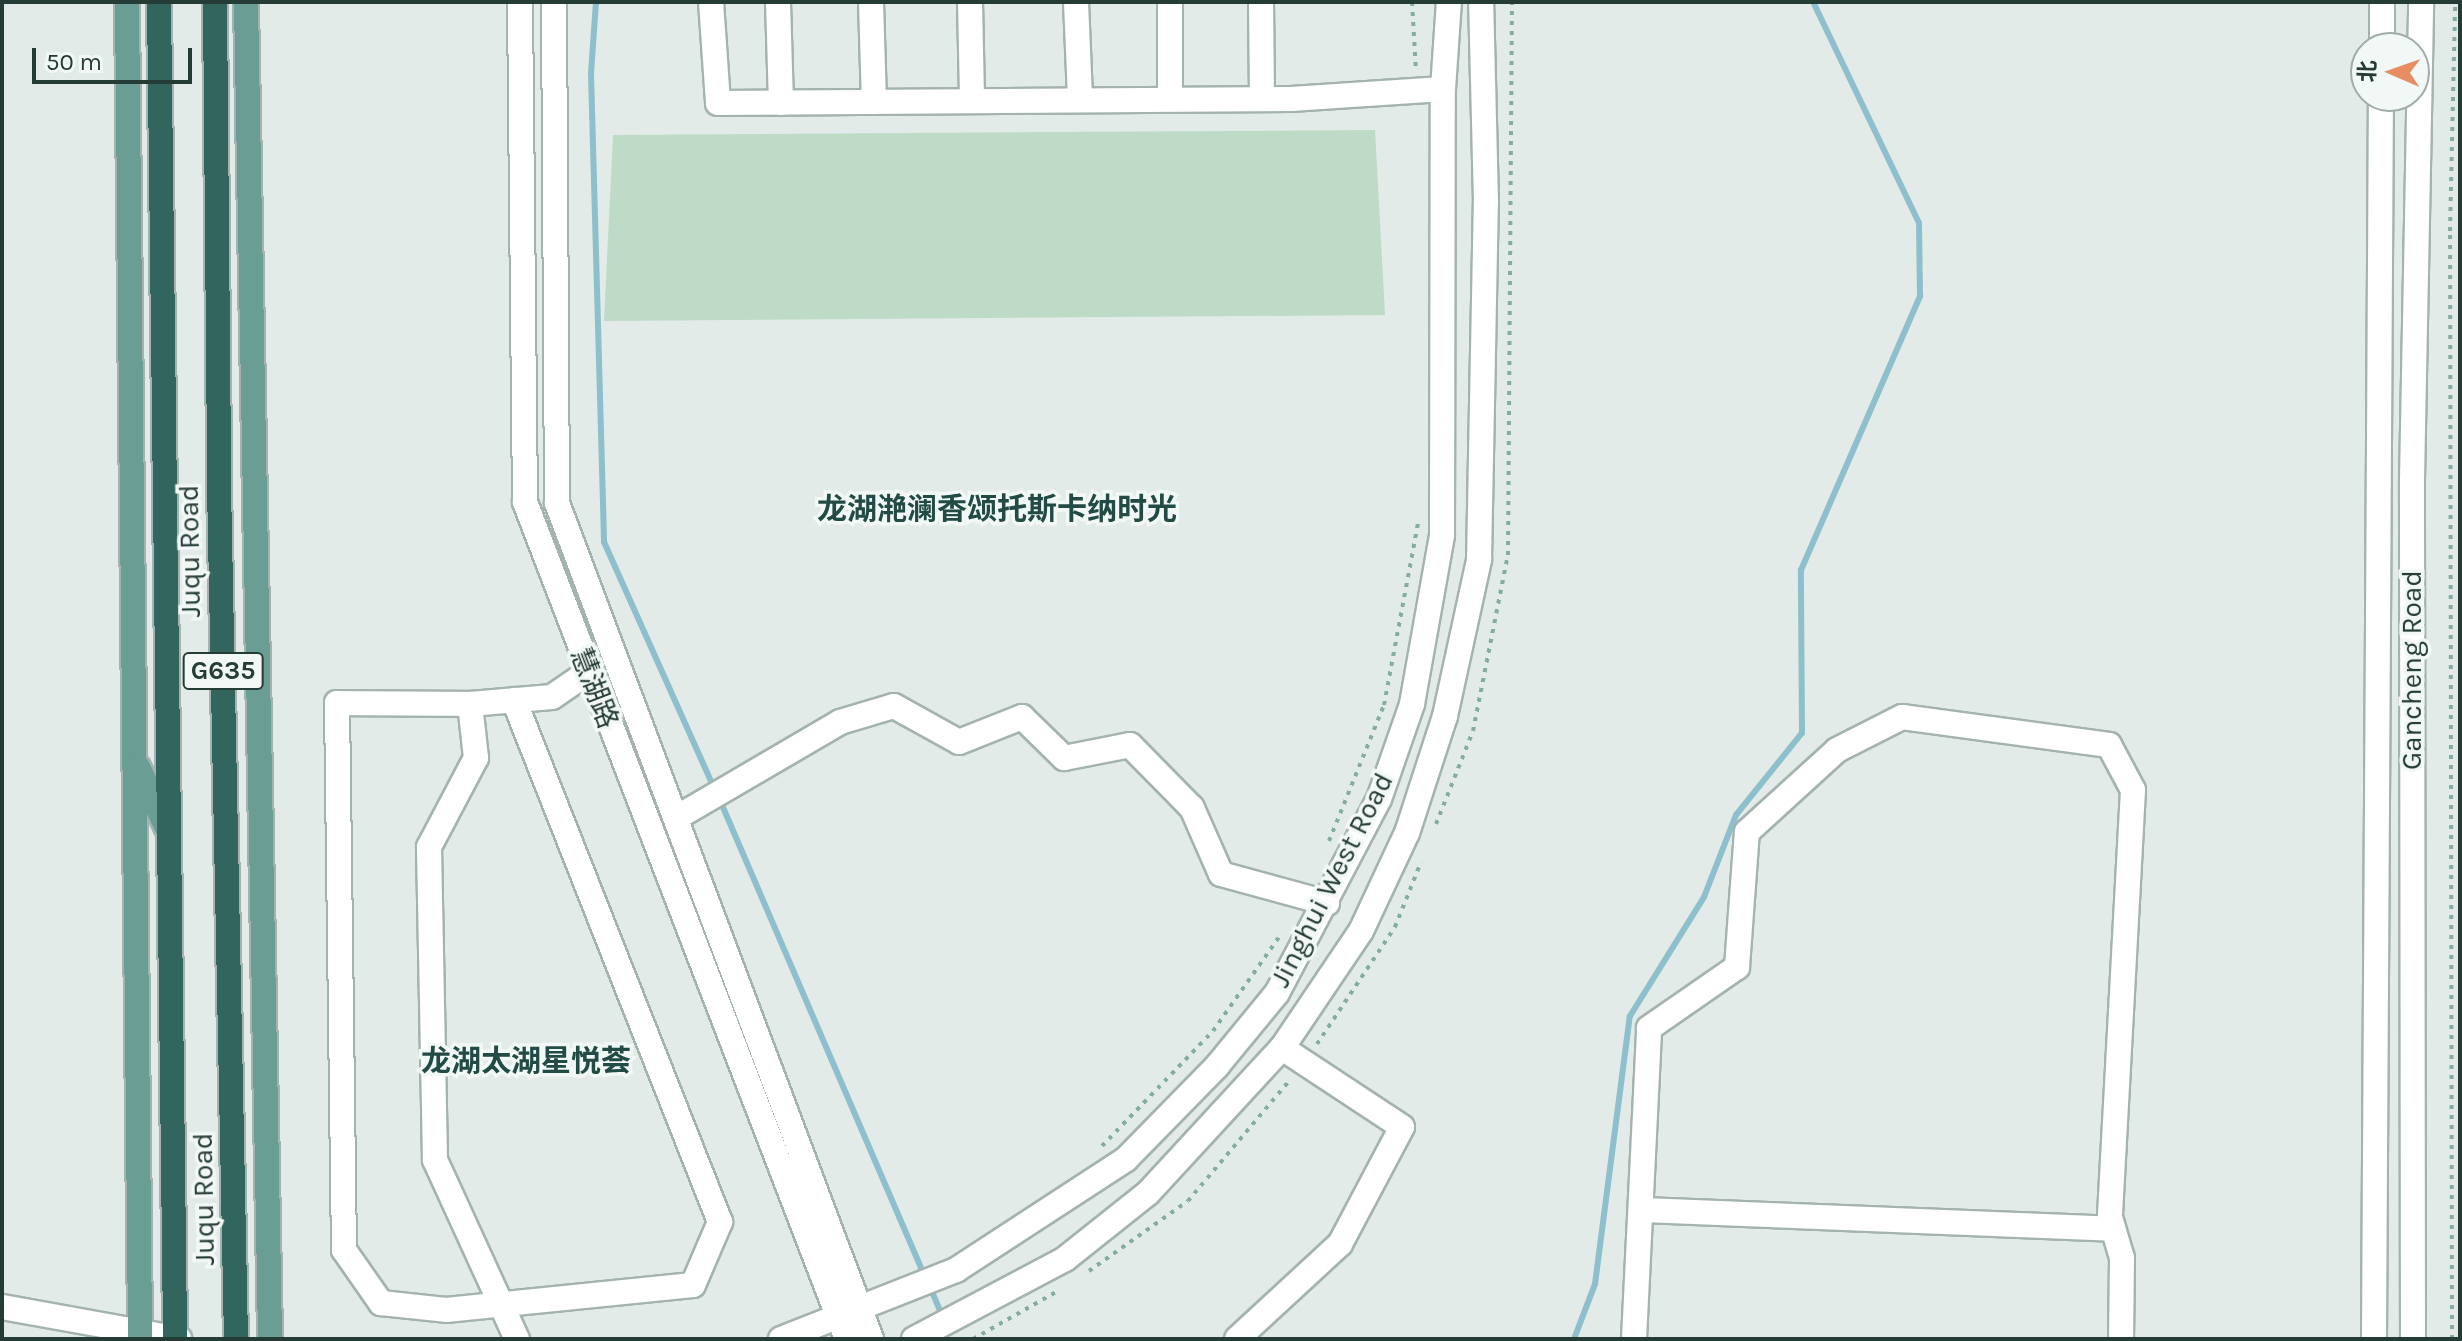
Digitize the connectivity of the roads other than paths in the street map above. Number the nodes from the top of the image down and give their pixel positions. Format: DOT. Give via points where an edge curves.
graph roads {
  1 [pos="127,2"];
  2 [pos="159,2"];
  3 [pos="215,2"];
  4 [pos="246,2"];
  5 [pos="520,2"];
  6 [pos="554,2"];
  7 [pos="711,2"];
  8 [pos="778,2"];
  9 [pos="871,2"];
  10 [pos="970,2"];
  11 [pos="1076,2"];
  12 [pos="1170,2"];
  13 [pos="1261,2"];
  14 [pos="1449,2"];
  15 [pos="1481,2"];
  16 [pos="2382,2"];
  17 [pos="2421,2"];
  18 [pos="2382,32"];
  19 [pos="1443,89"];
  20 [pos="1080,99"];
  21 [pos="1170,99"];
  22 [pos="1262,99"];
  23 [pos="972,101"];
  24 [pos="874,102"];
  25 [pos="781,103"];
  26 [pos="2381,112"];
  27 [pos="587,673"];
  28 [pos="514,700"];
  29 [pos="470,704"];
  30 [pos="134,758"];
  31 [pos="676,818"];
  32 [pos="167,828"];
  33 [pos="1327,903"];
  34 [pos="1282,1048"];
  35 [pos="1643,1210"];
  36 [pos="2113,1229"];
  37 [pos="2,1307"];
  38 [pos="505,1307"];
  39 [pos="848,1324"];
  40 [pos="140,1335"];
  41 [pos="923,1335"];
  42 [pos="177,1339"];
  43 [pos="236,1339"];
  44 [pos="270,1339"];
  45 [pos="517,1339"];
  46 [pos="781,1339"];
  47 [pos="871,1339"];
  48 [pos="1237,1339"];
  49 [pos="1634,1339"];
  50 [pos="2121,1339"];
  51 [pos="2374,1339"];
  52 [pos="2413,1339"];
  1 -- 30 [label="main road"];
  2 -- 32 [label="highway, Juqu Road / G635"];
  3 -- 43 [label="highway, Juqu Road / G635"];
  4 -- 44 [label="main road"];
  5 -- 27 [label="street, 慧湖路" via="525,502"];
  6 -- 31 [label="street, 慧湖路" via="557,503"];
  7 -- 25 [label="street" via="718,103"];
  8 -- 25 [label="street"];
  9 -- 24 [label="street"];
  10 -- 23 [label="street"];
  11 -- 20 [label="street"];
  12 -- 21 [label="street"];
  13 -- 22 [label="street"];
  14 -- 19 [label="street, Jinghui West Road"];
  15 -- 34 [label="street, Jinghui West Road" via="1486,202 1479,560 1445,716 1407,833 1361,931"];
  16 -- 18 [label="street"];
  17 -- 52 [label="street, Gancheng Road" via="2412,496"];
  19 -- 22 [label="street"];
  19 -- 33 [label="street, Jinghui West Road" via="1447,207 1442,535 1412,704 1379,799"];
  20 -- 21 [label="street"];
  20 -- 23 [label="street"];
  21 -- 22 [label="street"];
  23 -- 24 [label="street"];
  24 -- 25 [label="street"];
  26 -- 51 [label="street, Gancheng Road"];
  27 -- 28 [label="street" via="552,697"];
  27 -- 39 [label="street, 慧湖路"];
  28 -- 29 [label="street"];
  28 -- 38 [label="street" via="720,1222 693,1285"];
  29 -- 38 [label="street" via="476,758 429,847 435,1160"];
  29 -- 38 [label="street" via="337,703 344,1250 381,1303 446,1310"];
  30 -- 32 [label="main road"];
  30 -- 40 [label="main road"];
  31 -- 33 [label="street" via="840,722 894,706 959,742 1022,717 1064,758 1130,745 1192,808 1221,874"];
  31 -- 39 [label="street, 慧湖路"];
  32 -- 42 [label="highway, Juqu Road / G635"];
  33 -- 39 [label="street, Jinghui West Road" via="1277,993 1217,1066 1126,1159 956,1270"];
  34 -- 41 [label="street, Jinghui West Road" via="1148,1193 1065,1259"];
  34 -- 48 [label="street" via="1402,1127 1340,1244"];
  35 -- 36 [label="street"];
  35 -- 36 [label="street" via="1649,1028 1737,967 1747,832 1837,750 1902,717 2109,745 2133,790"];
  35 -- 49 [label="street"];
  36 -- 50 [label="street" via="2122,1258"];
  37 -- 40 [label="street"];
  38 -- 45 [label="street"];
  39 -- 46 [label="street, Jinghui West Road"];
  39 -- 47 [label="street, 慧湖路"];
  40 -- 42 [label="street"];
}
